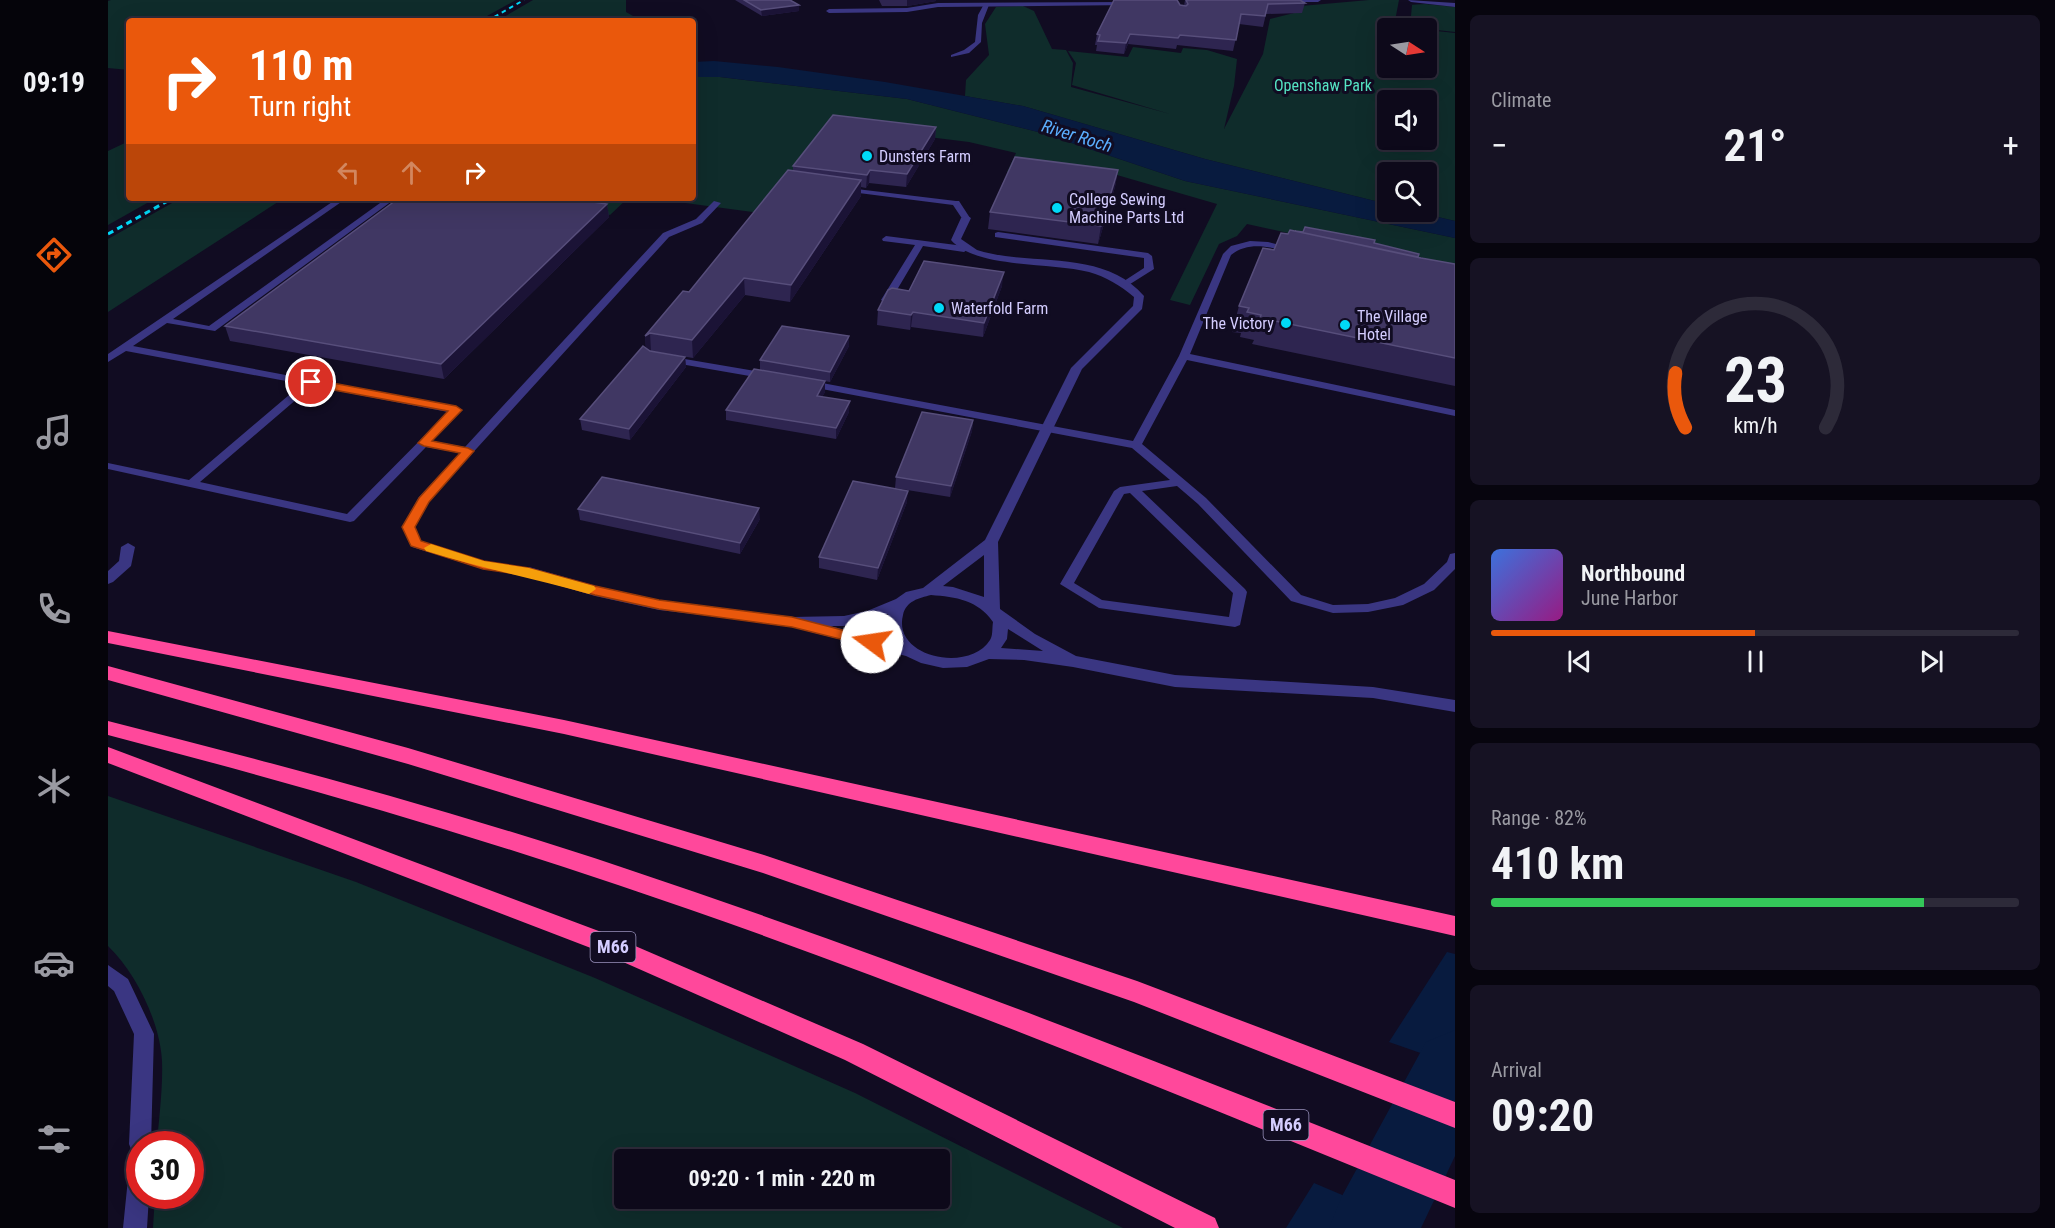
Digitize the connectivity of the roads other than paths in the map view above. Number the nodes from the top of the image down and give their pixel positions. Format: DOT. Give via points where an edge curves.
graph roads {
  1 [pos="1268,0"];
  2 [pos="1318,0"];
  3 [pos="1411,0"];
  4 [pos="1142,4"];
  5 [pos="986,5"];
  6 [pos="1455,5"];
  7 [pos="829,11"];
  8 [pos="953,56"];
  9 [pos="828,188"];
  10 [pos="339,201"];
  11 [pos="388,201"];
  12 [pos="717,203"];
  13 [pos="966,218"];
  14 [pos="998,236"];
  15 [pos="886,239"];
  16 [pos="921,243"];
  17 [pos="964,249"];
  18 [pos="1306,253"];
  19 [pos="1127,284"];
  20 [pos="886,300"];
  21 [pos="165,320"];
  22 [pos="125,348"];
  23 [pos="651,356"];
  24 [pos="1184,356"];
  25 [pos="108,359"];
  26 [pos="311,382"];
  27 [pos="1455,414"];
  28 [pos="1048,429"];
  29 [pos="424,443"];
  30 [pos="1136,445"];
  31 [pos="468,451"];
  32 [pos="108,466"];
  33 [pos="1179,482"];
  34 [pos="190,484"];
  35 [pos="1133,489"];
  36 [pos="991,542"];
  37 [pos="128,547"];
  38 [pos="1455,557"];
  39 [pos="529,572"];
  40 [pos="108,579"];
  41 [pos="929,590"];
  42 [pos="901,603"];
  43 [pos="993,612"];
  44 [pos="792,622"];
  45 [pos="108,638"];
  46 [pos="912,652"];
  47 [pos="988,653"];
  48 [pos="1075,661"];
  49 [pos="108,673"];
  50 [pos="1455,706"];
  51 [pos="108,728"];
  52 [pos="108,755"];
  53 [pos="1455,926"];
  54 [pos="108,974"];
  55 [pos="1455,1115"];
  56 [pos="140,1131"];
  57 [pos="1455,1194"];
  58 [pos="136,1209"];
  59 [pos="135,1228"];
  60 [pos="1205,1228"];
  1 -- 2 [label="street"];
  3 -- 6 [label="lane"];
  4 -- 5 [label="street"];
  5 -- 7 [label="street"];
  5 -- 8 [label="lane" via="980,14 976,47"];
  9 -- 13 [label="lane" via="956,203"];
  10 -- 21 [label="lane"];
  11 -- 21 [label="lane" via="211,329"];
  12 -- 31 [label="lane" via="699,221 666,235"];
  13 -- 17 [label="street" via="956,240"];
  14 -- 19 [label="lane" via="1148,256 1149,269"];
  15 -- 16 [label="lane"];
  16 -- 17 [label="lane"];
  16 -- 20 [label="lane"];
  17 -- 19 [label="street" via="1084,268"];
  18 -- 24 [label="lane" via="1259,243 1232,248"];
  19 -- 28 [label="street" via="1139,296 1138,307 1077,368"];
  21 -- 22 [label="lane"];
  22 -- 25 [label="lane"];
  22 -- 26 [label="lane"];
  23 -- 28 [label="lane"];
  24 -- 27 [label="lane"];
  24 -- 30 [label="lane"];
  26 -- 29 [label="lane" via="456,410"];
  26 -- 34 [label="lane"];
  28 -- 30 [label="lane"];
  28 -- 36 [label="street"];
  29 -- 31 [label="lane"];
  29 -- 34 [label="lane" via="350,518"];
  30 -- 33 [label="lane"];
  31 -- 39 [label="lane" via="423,500 408,527 416,544 483,565"];
  32 -- 34 [label="lane"];
  33 -- 35 [label="lane"];
  33 -- 38 [label="lane" via="1296,598 1333,609 1398,602 1429,587 1453,564"];
  35 -- 35 [label="lane" via="1120,491 1067,584 1099,604 1235,622 1240,592"];
  36 -- 41 [label="street"];
  36 -- 43 [label="street"];
  37 -- 40 [label="street" via="126,563"];
  39 -- 44 [label="street" via="659,605"];
  41 -- 42 [label="street"];
  41 -- 43 [label="street" via="965,593 981,600"];
  42 -- 44 [label="street" via="844,621"];
  42 -- 46 [label="street" via="892,618 893,630"];
  43 -- 47 [label="street" via="1000,625 999,638"];
  43 -- 48 [label="street" via="1030,638"];
  44 -- 46 [label="street"];
  45 -- 53 [label="highway" via="564,727"];
  46 -- 47 [label="street" via="929,660 954,663"];
  47 -- 48 [label="street"];
  48 -- 50 [label="street" via="1175,681 1361,692"];
  49 -- 55 [label="highway" via="408,756 764,864 1137,992"];
  51 -- 57 [label="highway, M66" via="264,767 618,875 848,955 1117,1056"];
  52 -- 60 [label="highway, M66" via="604,944 854,1052"];
  54 -- 56 [label="street" via="121,986 144,1034"];
  58 -- 59 [label="street"];
}
